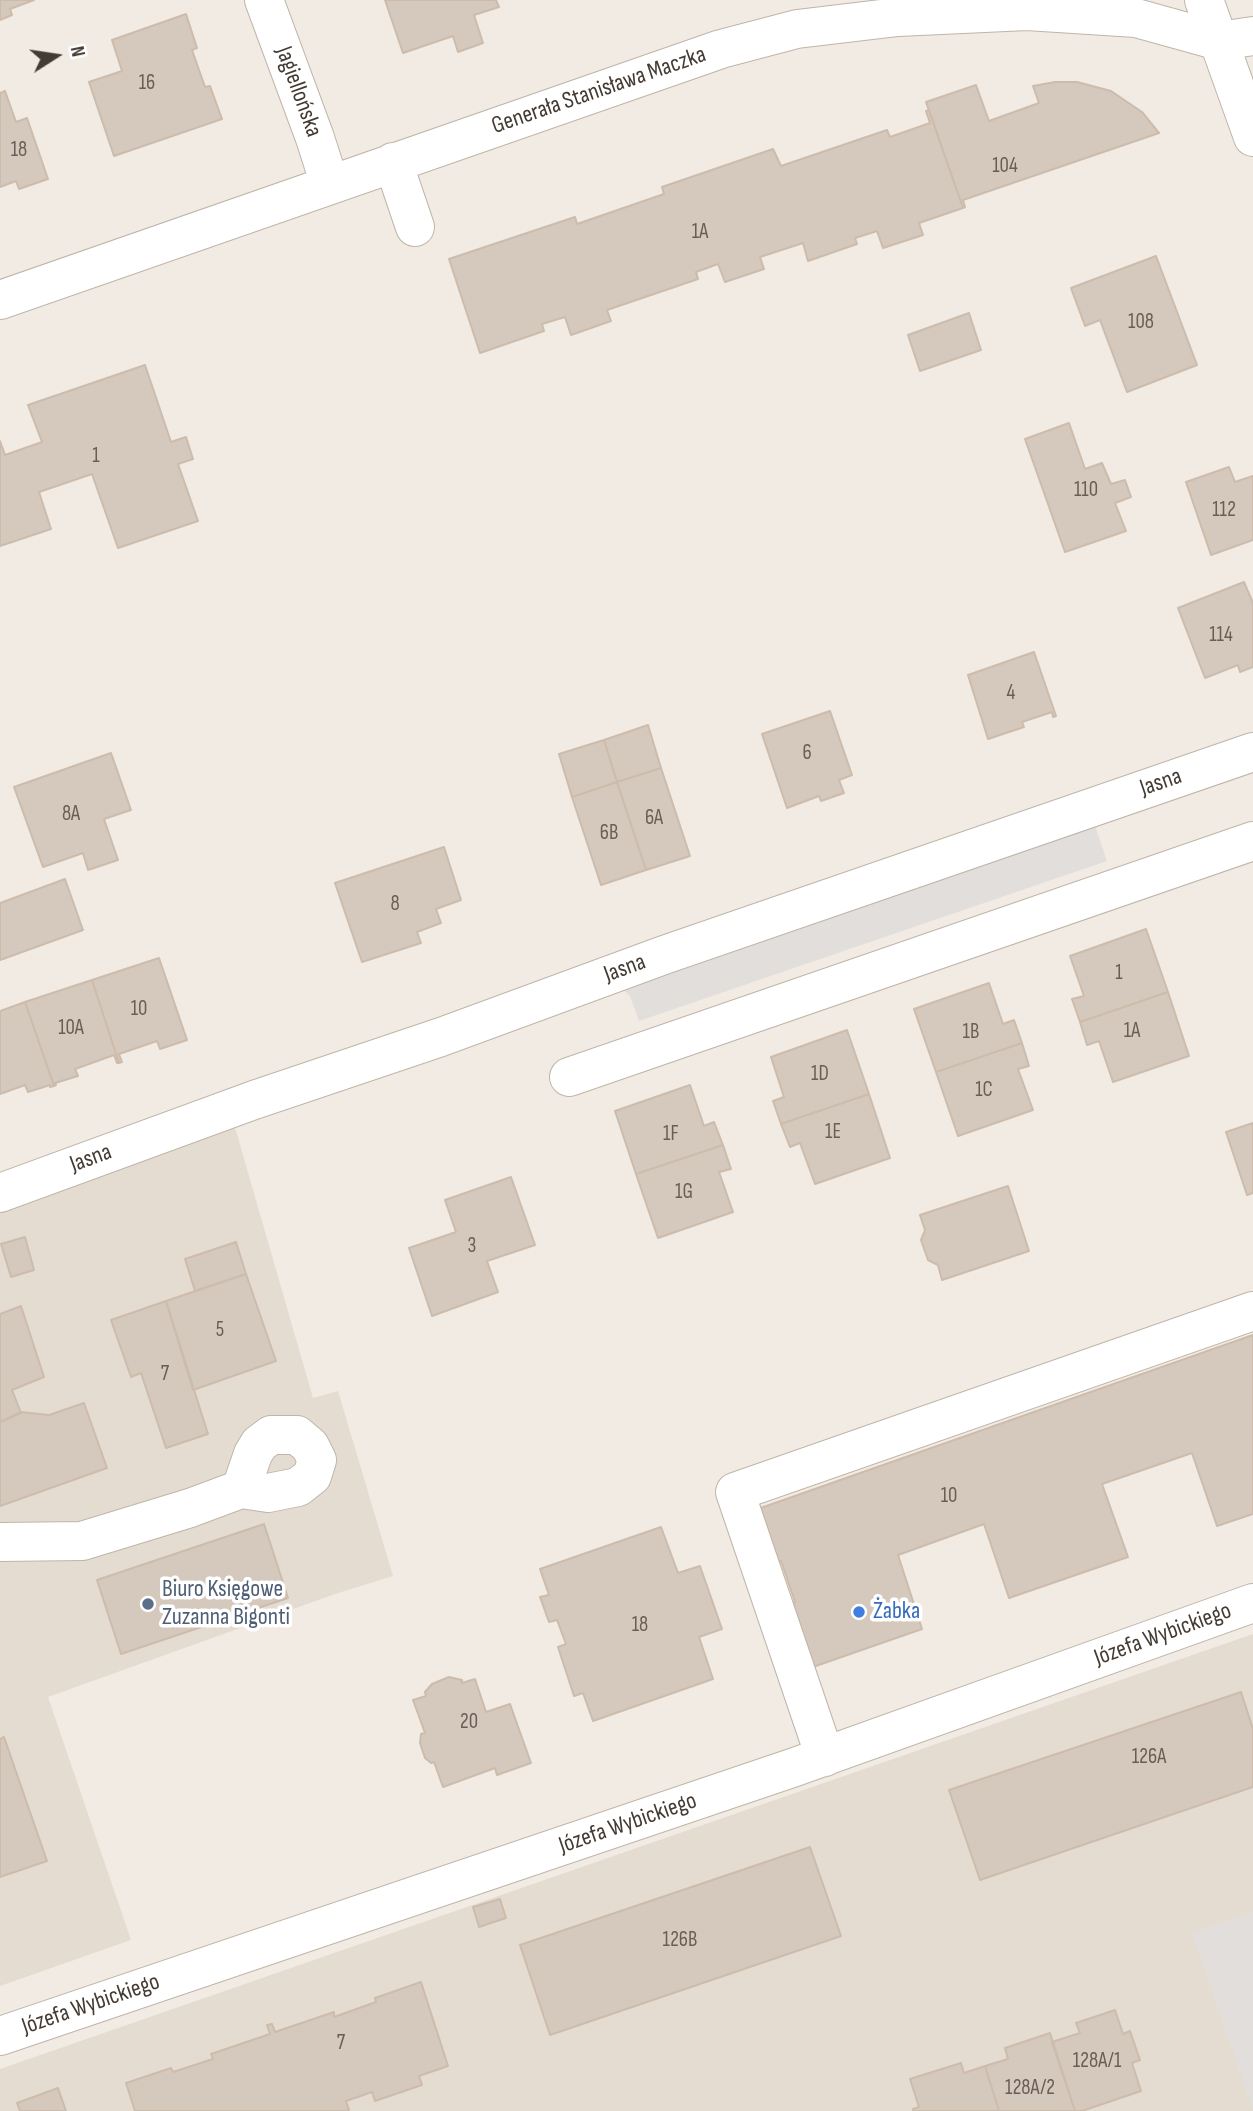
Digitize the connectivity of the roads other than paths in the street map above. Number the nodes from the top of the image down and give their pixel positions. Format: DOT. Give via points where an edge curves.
graph roads {
  1 [pos="264,0"];
  2 [pos="1204,0"];
  3 [pos="1036,6"];
  4 [pos="1236,38"];
  5 [pos="1253,137"];
  6 [pos="393,162"];
  7 [pos="330,185"];
  8 [pos="415,227"];
  9 [pos="0,300"];
  10 [pos="1253,752"];
  11 [pos="1253,841"];
  12 [pos="569,1077"];
  13 [pos="0,1193"];
  14 [pos="1253,1311"];
  15 [pos="241,1489"];
  16 [pos="0,1542"];
  17 [pos="1253,1603"];
  18 [pos="825,1756"];
  19 [pos="0,2036"];
  1 -- 7 [label="street, Jagiellońska"];
  2 -- 4 [label="street"];
  3 -- 4 [label="street, Generała Stanisława Maczka" via="1136,18"];
  3 -- 6 [label="street, Generała Stanisława Maczka" via="797,29 721,49"];
  4 -- 5 [label="street"];
  6 -- 7 [label="street, Generała Stanisława Maczka"];
  6 -- 8 [label="street"];
  7 -- 9 [label="street, Generała Stanisława Maczka"];
  10 -- 13 [label="street, Jasna" via="664,955"];
  11 -- 12 [label="street"];
  14 -- 18 [label="street" via="735,1492"];
  15 -- 16 [label="street" via="82,1541"];
  17 -- 18 [label="street, Józefa Wybickiego"];
  18 -- 19 [label="street, Józefa Wybickiego"];
}
